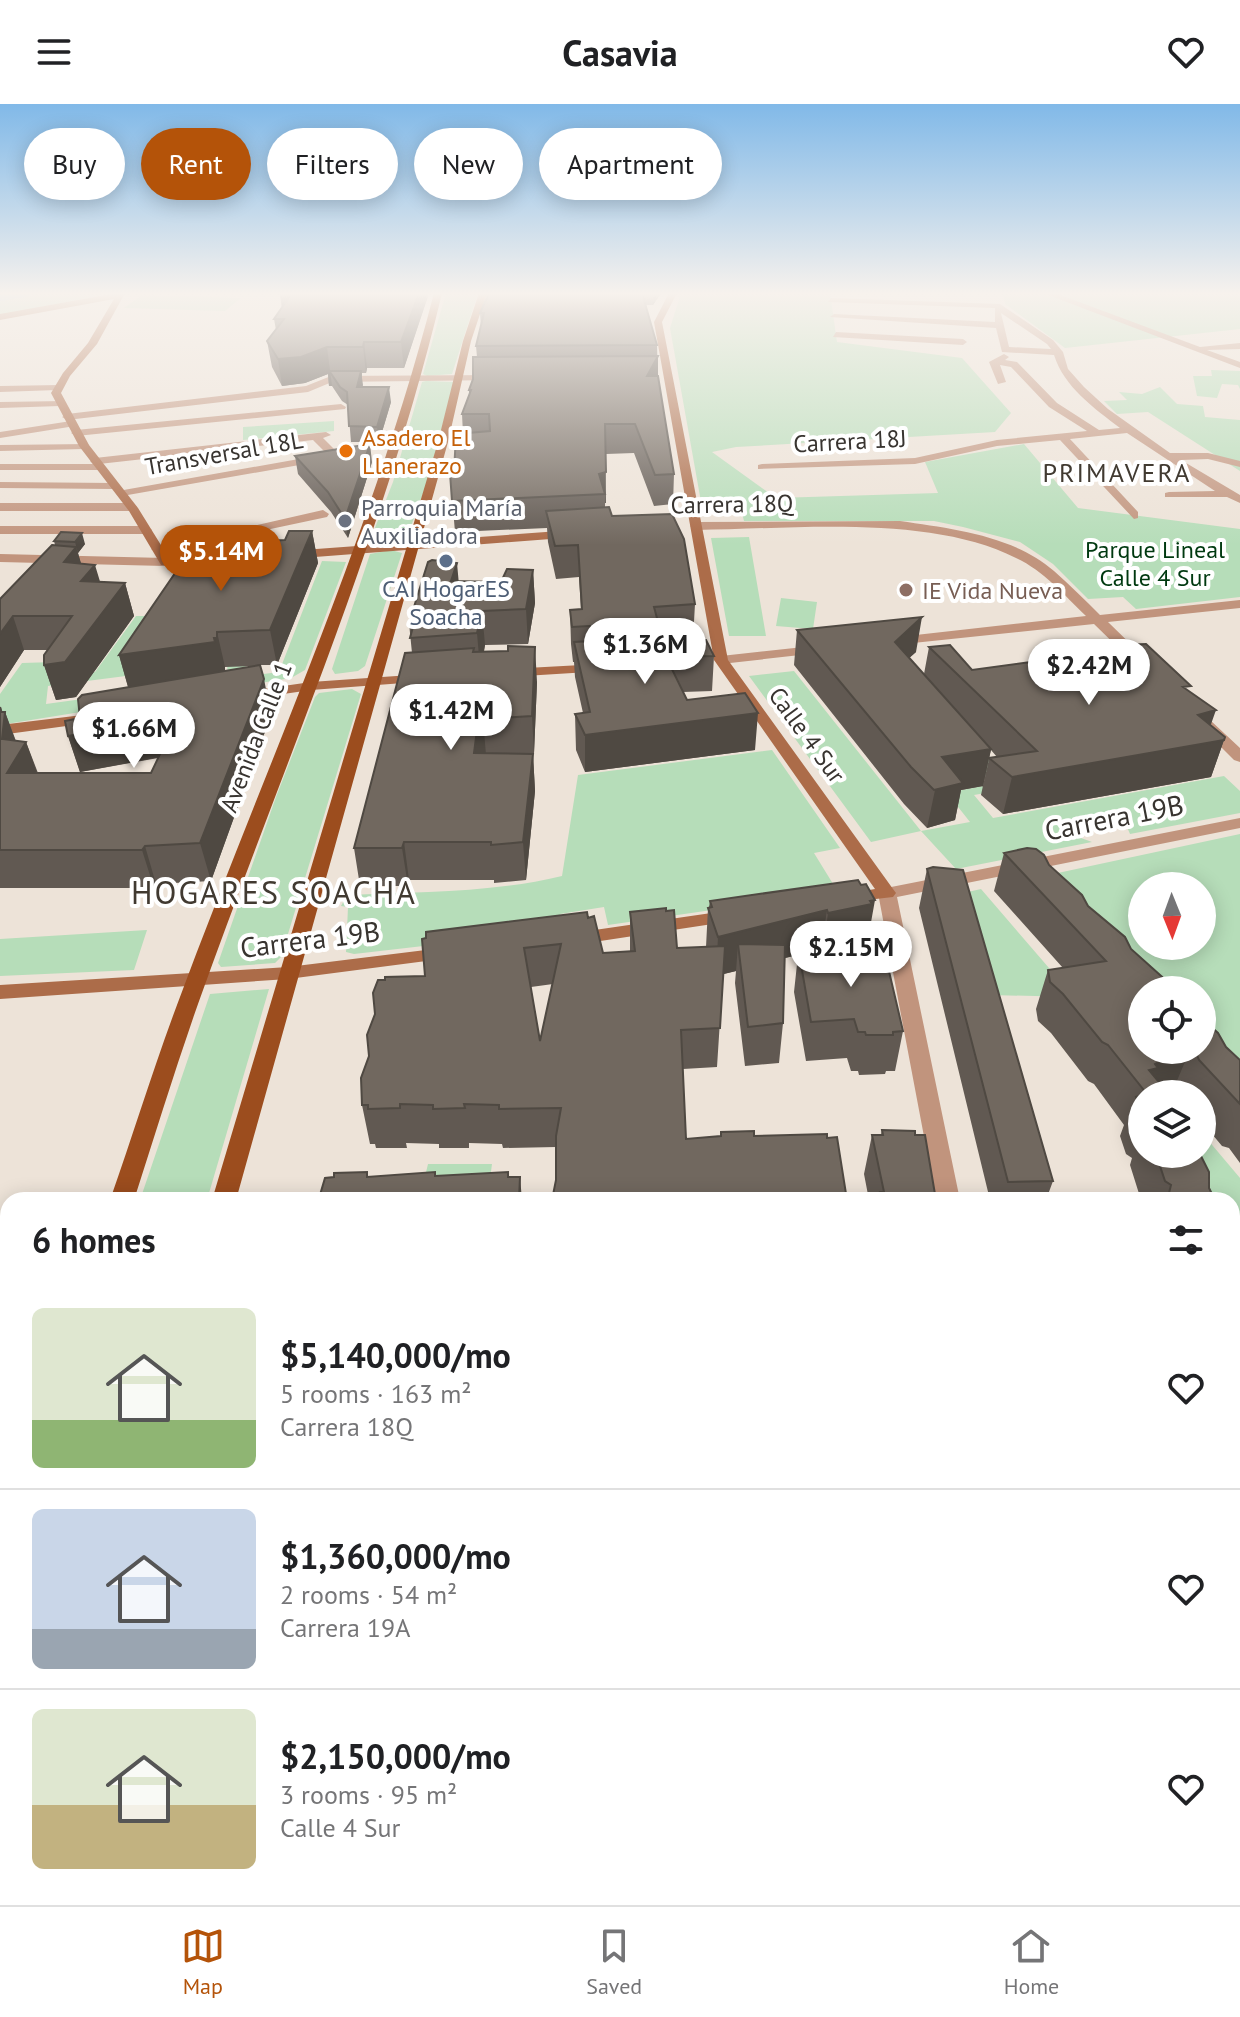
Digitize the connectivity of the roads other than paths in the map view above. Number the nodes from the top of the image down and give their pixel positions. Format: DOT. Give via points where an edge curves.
graph roads {
  1 [pos="64,377"];
  2 [pos="661,377"];
  3 [pos="999,377"];
  4 [pos="1026,377"];
  5 [pos="1068,377"];
  6 [pos="417,378"];
  7 [pos="459,378"];
  8 [pos="513,378"];
  9 [pos="1001,382"];
  10 [pos="57,387"];
  11 [pos="0,389"];
  12 [pos="60,403"];
  13 [pos="0,405"];
  14 [pos="341,407"];
  15 [pos="71,425"];
  16 [pos="1129,430"];
  17 [pos="1095,432"];
  18 [pos="0,435"];
  19 [pos="334,435"];
  20 [pos="1061,435"];
  21 [pos="316,437"];
  22 [pos="264,442"];
  23 [pos="84,446"];
  24 [pos="0,448"];
  25 [pos="1167,457"];
  26 [pos="222,461"];
  27 [pos="97,464"];
  28 [pos="1240,464"];
  29 [pos="284,465"];
  30 [pos="0,467"];
  31 [pos="762,467"];
  32 [pos="168,469"];
  33 [pos="0,485"];
  34 [pos="118,489"];
  35 [pos="1227,494"];
  36 [pos="1169,495"];
  37 [pos="1240,500"];
  38 [pos="0,507"];
  39 [pos="131,507"];
  40 [pos="58,508"];
  41 [pos="323,514"];
  42 [pos="1134,515"];
  43 [pos="696,526"];
  44 [pos="681,527"];
  45 [pos="44,529"];
  46 [pos="0,530"];
  47 [pos="146,530"];
  48 [pos="589,533"];
  49 [pos="413,546"];
  50 [pos="157,549"];
  51 [pos="360,550"];
  52 [pos="220,556"];
  53 [pos="277,556"];
  54 [pos="0,558"];
  55 [pos="20,558"];
  56 [pos="165,562"];
  57 [pos="0,577"];
  58 [pos="1240,604"];
  59 [pos="1097,619"];
  60 [pos="885,642"];
  61 [pos="840,647"];
  62 [pos="714,661"];
  63 [pos="613,667"];
  64 [pos="1150,670"];
  65 [pos="491,674"];
  66 [pos="447,676"];
  67 [pos="372,681"];
  68 [pos="311,686"];
  69 [pos="226,698"];
  70 [pos="1195,713"];
  71 [pos="100,717"];
  72 [pos="0,730"];
  73 [pos="1240,757"];
  74 [pos="1240,823"];
  75 [pos="887,893"];
  76 [pos="824,902"];
  77 [pos="750,913"];
  78 [pos="555,941"];
  79 [pos="465,951"];
  80 [pos="288,973"];
  81 [pos="197,981"];
  82 [pos="0,992"];
  83 [pos="125,1192"];
  84 [pos="226,1192"];
  85 [pos="946,1192"];
  1 -- 10 [label="street"];
  2 -- 43 [label="street, Calle 4 Sur"];
  3 -- 9 [label="street"];
  4 -- 17 [label="street" via="1053,405"];
  5 -- 16 [label="street"];
  6 -- 7 [label="street"];
  6 -- 15 [label="street" via="326,380 314,388"];
  6 -- 51 [label="main road, Avenida Calle 1"];
  7 -- 8 [label="street"];
  7 -- 49 [label="main road"];
  10 -- 11 [label="street"];
  10 -- 12 [label="street"];
  12 -- 13 [label="street"];
  12 -- 15 [label="street"];
  14 -- 15 [label="street" via="291,419"];
  15 -- 18 [label="street"];
  15 -- 23 [label="street"];
  16 -- 17 [label="street, Carrera 18J"];
  16 -- 25 [label="street"];
  17 -- 20 [label="street, Carrera 18J"];
  19 -- 21 [label="street"];
  20 -- 31 [label="street, Carrera 18J" via="915,461"];
  20 -- 42 [label="street"];
  21 -- 22 [label="street"];
  21 -- 29 [label="street, Transversal 18L" via="336,455"];
  22 -- 26 [label="street"];
  22 -- 29 [label="street"];
  23 -- 24 [label="street"];
  23 -- 27 [label="street"];
  25 -- 28 [label="street" via="1208,456"];
  25 -- 35 [label="street"];
  26 -- 29 [label="street, Transversal 18L"];
  26 -- 32 [label="street, Transversal 18L"];
  26 -- 32 [label="street"];
  27 -- 30 [label="street"];
  27 -- 32 [label="street"];
  27 -- 34 [label="street"];
  32 -- 34 [label="street, Transversal 18L"];
  33 -- 34 [label="street, Transversal 18L"];
  34 -- 39 [label="street"];
  35 -- 36 [label="street"];
  35 -- 37 [label="street"];
  38 -- 40 [label="street"];
  39 -- 40 [label="street"];
  39 -- 47 [label="street"];
  40 -- 45 [label="street"];
  41 -- 50 [label="street" via="299,525"];
  43 -- 44 [label="street, Carrera 18Q"];
  43 -- 59 [label="street, Carrera 18Q" via="835,524 939,529 973,536 1048,572"];
  43 -- 62 [label="street, Calle 4 Sur"];
  45 -- 46 [label="street"];
  45 -- 47 [label="street"];
  45 -- 55 [label="street"];
  47 -- 50 [label="street"];
  48 -- 49 [label="street"];
  49 -- 51 [label="street"];
  49 -- 67 [label="main road"];
  50 -- 56 [label="street"];
  51 -- 53 [label="street"];
  51 -- 68 [label="main road, Avenida Calle 1"];
  52 -- 56 [label="street"];
  54 -- 55 [label="street"];
  55 -- 56 [label="street" via="55,565"];
  55 -- 57 [label="street"];
  58 -- 59 [label="street"];
  59 -- 60 [label="street"];
  59 -- 64 [label="street, Carrera 18Q"];
  61 -- 62 [label="street"];
  62 -- 75 [label="street, Calle 4 Sur"];
  63 -- 65 [label="street"];
  66 -- 67 [label="street"];
  67 -- 68 [label="street"];
  67 -- 80 [label="main road"];
  68 -- 69 [label="street"];
  68 -- 81 [label="main road, Avenida Calle 1"];
  70 -- 73 [label="street"];
  71 -- 72 [label="street"];
  74 -- 75 [label="street, Carrera 19B"];
  75 -- 76 [label="street, Carrera 19B"];
  75 -- 85 [label="street, Calle 4 Sur"];
  77 -- 78 [label="street"];
  79 -- 80 [label="street, Carrera 19B"];
  80 -- 81 [label="street, Carrera 19B"];
  80 -- 84 [label="main road"];
  81 -- 82 [label="street, Carrera 19B"];
  81 -- 83 [label="main road, Avenida Calle 1"];
}
